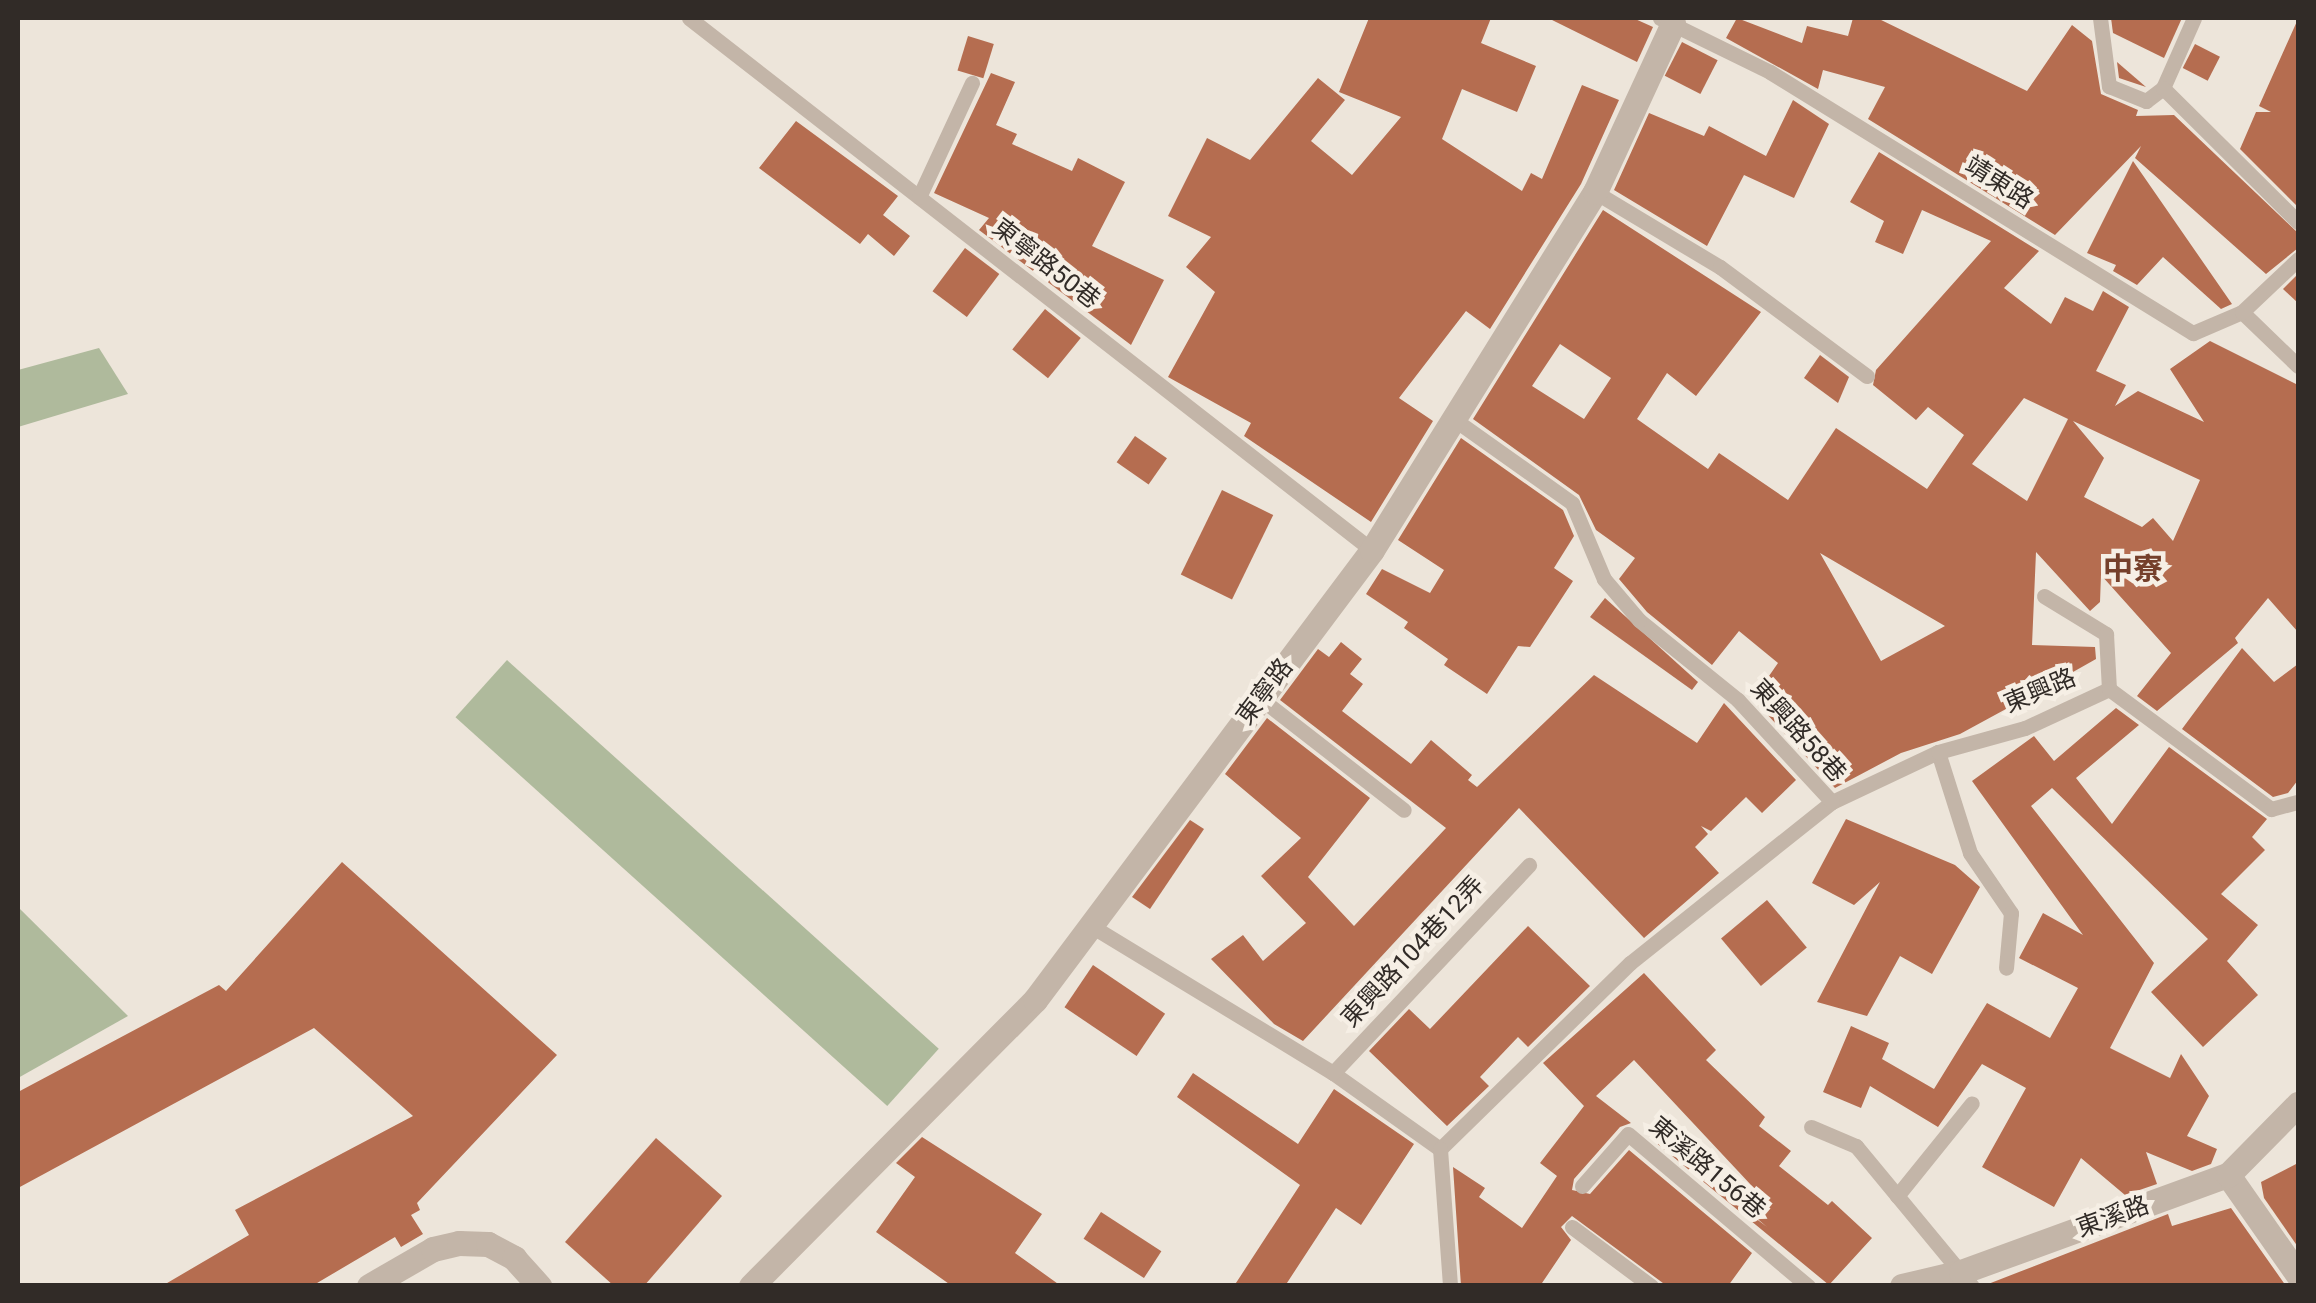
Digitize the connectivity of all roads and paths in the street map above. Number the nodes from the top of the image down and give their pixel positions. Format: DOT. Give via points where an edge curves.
graph roads {
  1 [pos="689,18"];
  2 [pos="2100,18"];
  3 [pos="2194,18"];
  4 [pos="1666,20"];
  5 [pos="972,83"];
  6 [pos="2162,88"];
  7 [pos="1595,192"];
  8 [pos="919,197"];
  9 [pos="2298,222"];
  10 [pos="2298,260"];
  11 [pos="2242,312"];
  12 [pos="2298,366"];
  13 [pos="1866,376"];
  14 [pos="1450,418"];
  15 [pos="1372,550"];
  16 [pos="2044,596"];
  17 [pos="2109,689"];
  18 [pos="1260,698"];
  19 [pos="1938,752"];
  20 [pos="1832,802"];
  21 [pos="2298,802"];
  22 [pos="1404,810"];
  23 [pos="1529,865"];
  24 [pos="1092,927"];
  25 [pos="2006,968"];
  26 [pos="1334,1073"];
  27 [pos="1972,1103"];
  28 [pos="2298,1104"];
  29 [pos="1811,1126"];
  30 [pos="1440,1148"];
  31 [pos="2228,1175"];
  32 [pos="1582,1186"];
  33 [pos="1898,1196"];
  34 [pos="1572,1227"];
  35 [pos="2298,1276"];
  36 [pos="1967,1279"];
  37 [pos="368,1286"];
  38 [pos="539,1286"];
  39 [pos="751,1286"];
  40 [pos="1450,1286"];
  41 [pos="1651,1286"];
  42 [pos="1808,1286"];
  43 [pos="1902,1286"];
  1 -- 8 [label="lane, 東寧路50巷"];
  2 -- 6 [label="lane" via="2109,86 2146,102"];
  3 -- 6 [label="lane"];
  4 -- 7 [label="street, 東寧路"];
  4 -- 11 [label="lane, 靖東路" via="1770,72 2193,333"];
  5 -- 8 [label="lane"];
  6 -- 9 [label="lane"];
  7 -- 13 [label="lane" via="1720,267"];
  7 -- 14 [label="street, 東寧路"];
  8 -- 15 [label="lane, 東寧路50巷"];
  10 -- 11 [label="lane"];
  11 -- 12 [label="lane"];
  14 -- 15 [label="street, 東寧路"];
  14 -- 20 [label="lane, 東興路58巷" via="1572,503 1604,579 1638,620 1738,700"];
  15 -- 18 [label="street, 東寧路"];
  16 -- 17 [label="lane" via="2106,634"];
  17 -- 19 [label="lane, 東興路" via="2025,728"];
  17 -- 21 [label="lane, 東興路" via="2271,809"];
  18 -- 22 [label="lane"];
  18 -- 24 [label="street, 東寧路"];
  19 -- 20 [label="lane, 東興路"];
  19 -- 25 [label="lane" via="1970,854 2011,913"];
  20 -- 30 [label="lane, 東興路58巷" via="1630,963"];
  23 -- 26 [label="lane, 東興路104巷12弄"];
  24 -- 26 [label="lane"];
  24 -- 39 [label="street, 東寧路" via="1035,1000"];
  26 -- 30 [label="lane"];
  27 -- 33 [label="lane"];
  28 -- 31 [label="street, 東溪路"];
  29 -- 33 [label="lane" via="1856,1146"];
  30 -- 40 [label="lane"];
  31 -- 35 [label="street"];
  31 -- 36 [label="street, 東溪路"];
  32 -- 42 [label="lane, 東溪路156巷" via="1628,1134"];
  33 -- 36 [label="lane"];
  34 -- 41 [label="lane"];
  36 -- 43 [label="street, 東溪路"];
  37 -- 38 [label="street" via="433,1249 459,1244 488,1244 514,1258"];
}
